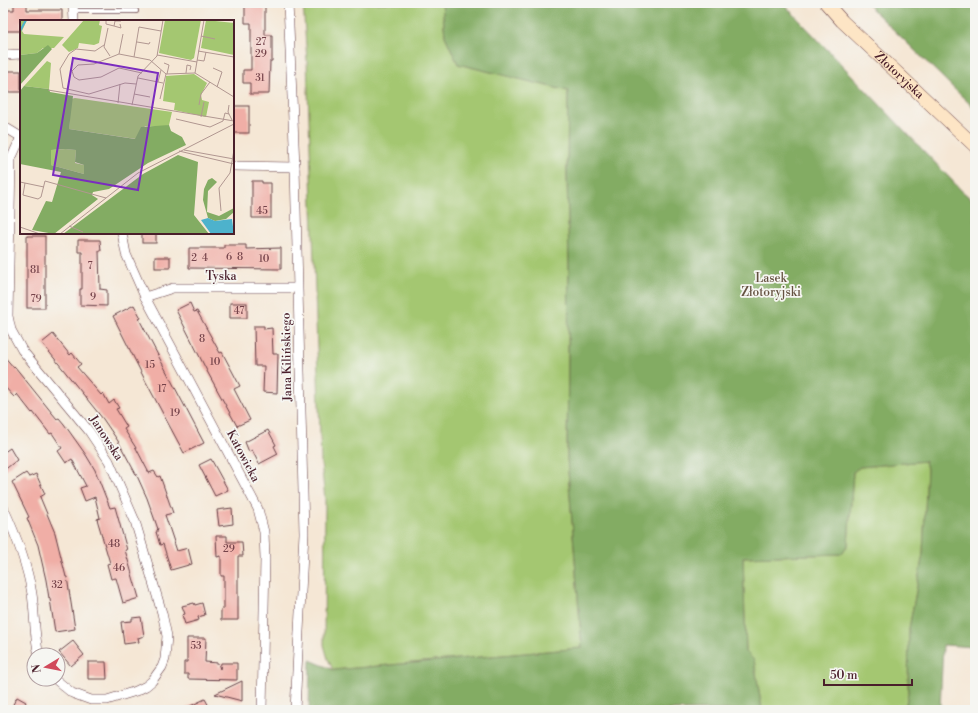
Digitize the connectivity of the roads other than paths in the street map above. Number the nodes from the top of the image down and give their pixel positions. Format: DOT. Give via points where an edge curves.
graph roads {
  1 [pos="288,3"];
  2 [pos="826,3"];
  3 [pos="73,7"];
  4 [pos="136,11"];
  5 [pos="74,20"];
  6 [pos="20,54"];
  7 [pos="3,55"];
  8 [pos="3,126"];
  9 [pos="20,136"];
  10 [pos="20,139"];
  11 [pos="975,146"];
  12 [pos="234,166"];
  13 [pos="295,167"];
  14 [pos="122,234"];
  15 [pos="297,288"];
  16 [pos="145,297"];
  17 [pos="3,507"];
  18 [pos="39,647"];
  19 [pos="65,687"];
  20 [pos="262,710"];
  21 [pos="295,710"];
  1 -- 13 [label="street, Jana Kilińskiego"];
  2 -- 11 [label="street, Złotoryjska"];
  3 -- 4 [label="lane"];
  3 -- 5 [label="street"];
  6 -- 7 [label="street"];
  8 -- 9 [label="street"];
  10 -- 19 [label="street, Janowska" via="11,160 8,316 11,330 22,350 89,431 109,461 135,521 167,636 162,666 146,686 136,691 107,700 91,700 72,693"];
  12 -- 13 [label="street"];
  13 -- 15 [label="street, Jana Kilińskiego"];
  14 -- 16 [label="street, Katowicka" via="126,254"];
  15 -- 16 [label="street, Tyska" via="174,288"];
  15 -- 21 [label="street, Jana Kilińskiego" via="304,533"];
  16 -- 20 [label="street, Katowicka" via="258,509 264,532 265,559"];
  17 -- 18 [label="street" via="16,534 26,566"];
}
